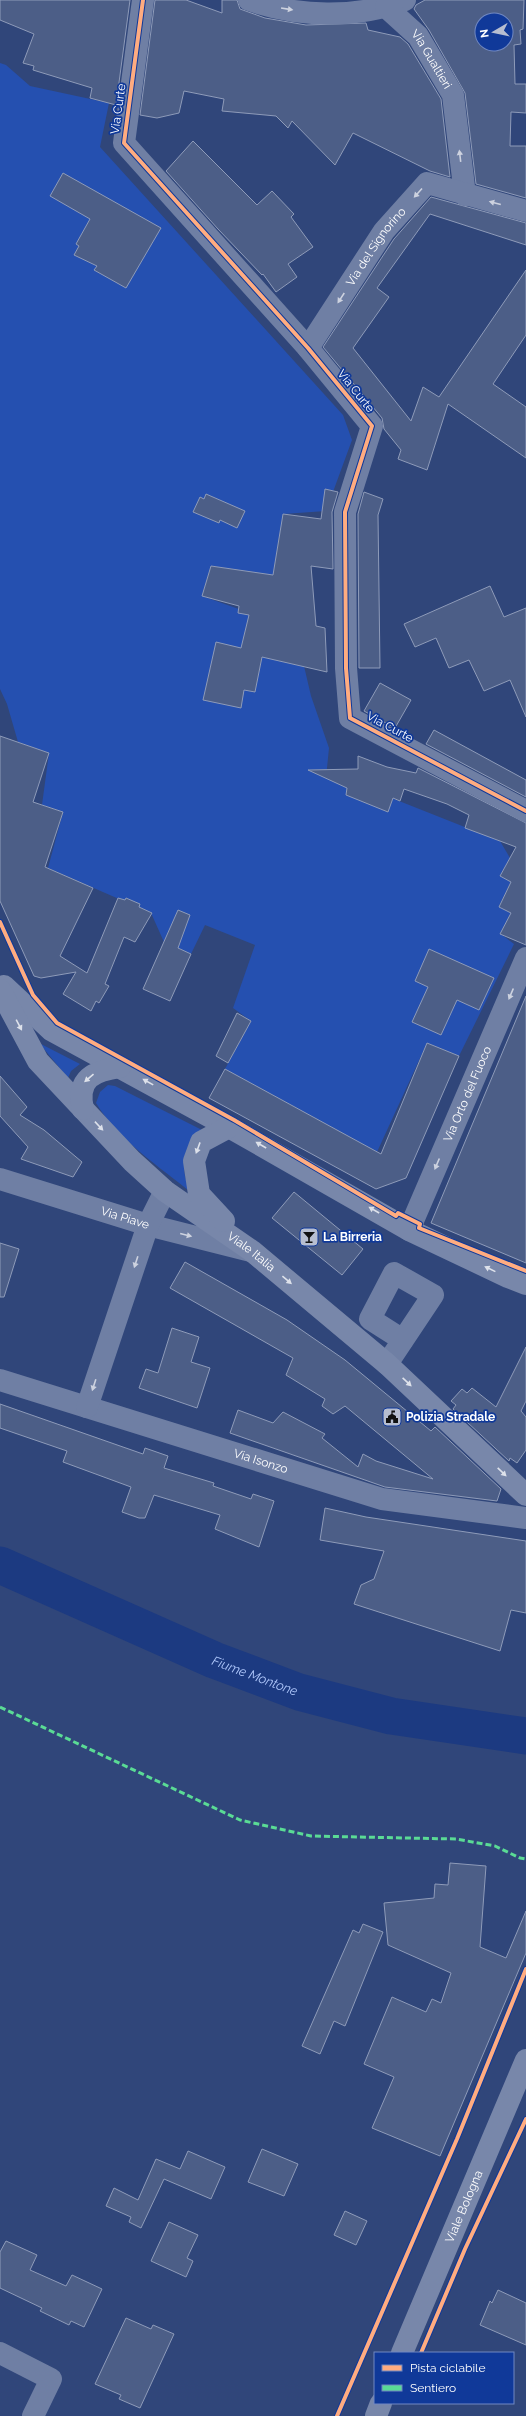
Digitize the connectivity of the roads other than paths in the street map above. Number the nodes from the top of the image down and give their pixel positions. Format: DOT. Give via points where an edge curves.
graph roads {
  1 [pos="142,0"];
  2 [pos="249,0"];
  3 [pos="395,4"];
  4 [pos="464,195"];
  5 [pos="526,211"];
  6 [pos="308,348"];
  7 [pos="526,811"];
  8 [pos="526,958"];
  9 [pos="0,982"];
  10 [pos="0,990"];
  11 [pos="120,1067"];
  12 [pos="83,1109"];
  13 [pos="228,1127"];
  14 [pos="0,1179"];
  15 [pos="165,1191"];
  16 [pos="148,1225"];
  17 [pos="409,1230"];
  18 [pos="252,1251"];
  19 [pos="526,1284"];
  20 [pos="403,1340"];
  21 [pos="387,1364"];
  22 [pos="0,1380"];
  23 [pos="87,1407"];
  24 [pos="526,1495"];
  25 [pos="526,1518"];
  26 [pos="526,2060"];
  27 [pos="402,2352"];
  28 [pos="0,2354"];
  29 [pos="381,2404"];
  30 [pos="33,2416"];
  31 [pos="376,2416"];
  1 -- 6 [label="street, Via Curte" via="124,143"];
  2 -- 3 [label="street, one-way" via="263,5 318,14"];
  4 -- 3 [label="street, Via Gualtieri, one-way" via="453,95 418,36"];
  5 -- 4 [label="street, one-way"];
  4 -- 6 [label="street, Via del Signorino, one-way" via="428,183 384,231"];
  6 -- 7 [label="street, Via Curte" via="372,426 345,512 346,668 350,718"];
  8 -- 17 [label="street, Via Orto del Fuoco, one-way"];
  9 -- 11 [label="main road" via="51,1030"];
  10 -- 12 [label="main road, Viale Italia, one-way" via="38,1061"];
  11 -- 12 [label="main road, one-way" via="93,1074 84,1083 80,1098"];
  13 -- 11 [label="main road, one-way"];
  12 -- 15 [label="main road, Viale Italia, one-way" via="132,1161"];
  17 -- 13 [label="main road, one-way"];
  13 -- 18 [label="main road, one-way" via="200,1142 194,1160 199,1194"];
  14 -- 16 [label="street, Via Piave"];
  15 -- 16 [label="street"];
  15 -- 18 [label="main road, Viale Italia"];
  16 -- 18 [label="street, Via Piave, one-way"];
  16 -- 23 [label="street, one-way"];
  19 -- 17 [label="main road, one-way"];
  18 -- 21 [label="main road, Viale Italia, one-way"];
  20 -- 21 [label="street"];
  21 -- 24 [label="main road, Viale Italia, one-way"];
  22 -- 23 [label="street, Via Isonzo"];
  23 -- 25 [label="street, Via Isonzo" via="382,1499"];
  26 -- 27 [label="main road, Viale Bologna"];
  28 -- 30 [label="street" via="51,2379"];
  29 -- 31 [label="main road"];
}
